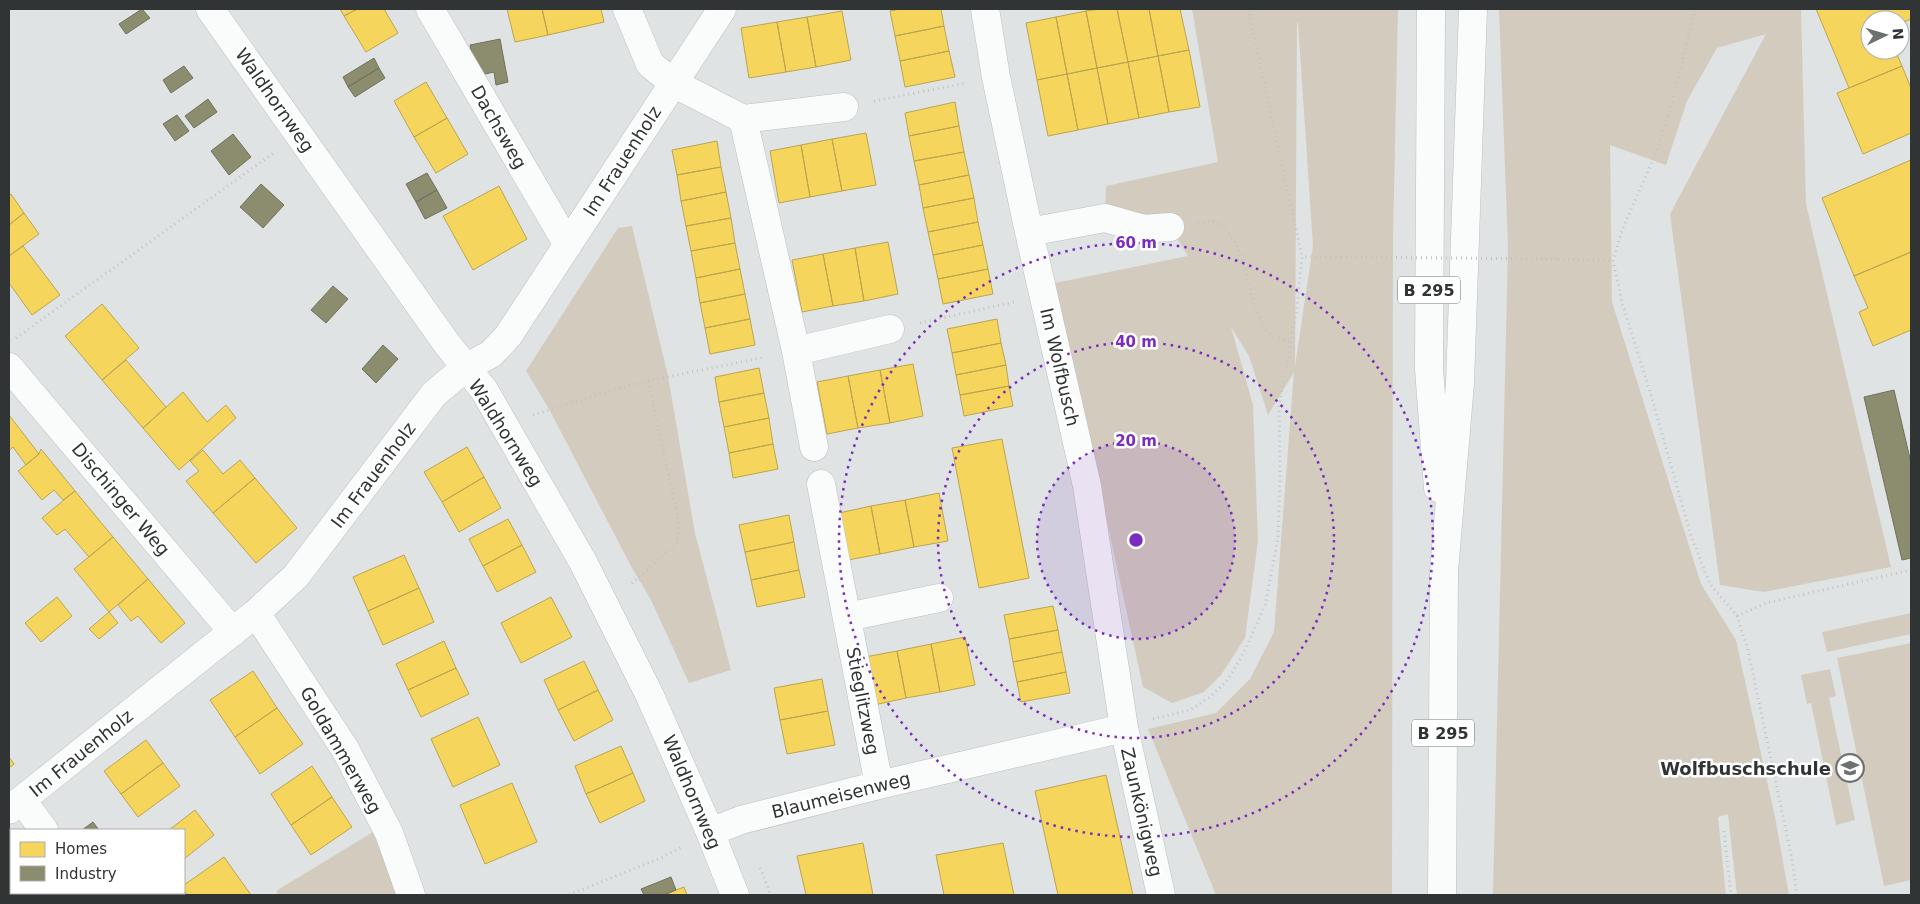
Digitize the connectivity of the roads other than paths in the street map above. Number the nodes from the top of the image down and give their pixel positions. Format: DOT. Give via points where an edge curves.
graph roads {
  1 [pos="210,9"];
  2 [pos="430,9"];
  3 [pos="627,9"];
  4 [pos="722,9"];
  5 [pos="985,9"];
  6 [pos="1431,9"];
  7 [pos="1473,9"];
  8 [pos="673,83"];
  9 [pos="844,107"];
  10 [pos="743,120"];
  11 [pos="1170,227"];
  12 [pos="1029,232"];
  13 [pos="568,245"];
  14 [pos="890,329"];
  15 [pos="796,351"];
  16 [pos="9,367"];
  17 [pos="465,368"];
  18 [pos="814,447"];
  19 [pos="820,484"];
  20 [pos="1444,571"];
  21 [pos="939,598"];
  22 [pos="256,613"];
  23 [pos="847,617"];
  24 [pos="233,632"];
  25 [pos="1124,728"];
  26 [pos="879,784"];
  27 [pos="15,805"];
  28 [pos="43,829"];
  29 [pos="710,832"];
  30 [pos="411,895"];
  31 [pos="735,895"];
  32 [pos="1161,895"];
  33 [pos="1442,895"];
  1 -- 17 [label="street, Waldhornweg"];
  2 -- 13 [label="street, Dachsweg"];
  3 -- 8 [label="street" via="650,64"];
  4 -- 8 [label="street, Im Frauenholz"];
  5 -- 12 [label="street, Im Wolfbusch"];
  6 -- 20 [label="street, B 295" via="1429,369"];
  7 -- 20 [label="street, B 295" via="1460,383"];
  8 -- 10 [label="street"];
  8 -- 13 [label="street, Im Frauenholz"];
  9 -- 10 [label="street"];
  10 -- 15 [label="street"];
  11 -- 12 [label="street" via="1144,229 1105,218"];
  12 -- 25 [label="street, Im Wolfbusch" via="1088,486"];
  13 -- 17 [label="street, Im Frauenholz" via="508,336 491,354"];
  14 -- 15 [label="street"];
  15 -- 18 [label="street"];
  16 -- 24 [label="street, Dischinger Weg"];
  17 -- 22 [label="street, Im Frauenholz" via="434,394 296,576"];
  17 -- 29 [label="street, Waldhornweg" via="484,390 583,562 650,696"];
  19 -- 23 [label="street, Stieglitzweg"];
  20 -- 33 [label="street, B 295"];
  21 -- 23 [label="street"];
  22 -- 24 [label="street, Im Frauenholz"];
  22 -- 30 [label="street, Goldammerweg" via="345,749 389,833"];
  23 -- 26 [label="street, Stieglitzweg"];
  24 -- 27 [label="street, Im Frauenholz"];
  25 -- 26 [label="street, Blaumeisenweg"];
  25 -- 32 [label="street, Zaunkönigweg"];
  26 -- 29 [label="street, Blaumeisenweg" via="741,820"];
  27 -- 28 [label="street"];
  29 -- 31 [label="street, Waldhornweg"];
}
